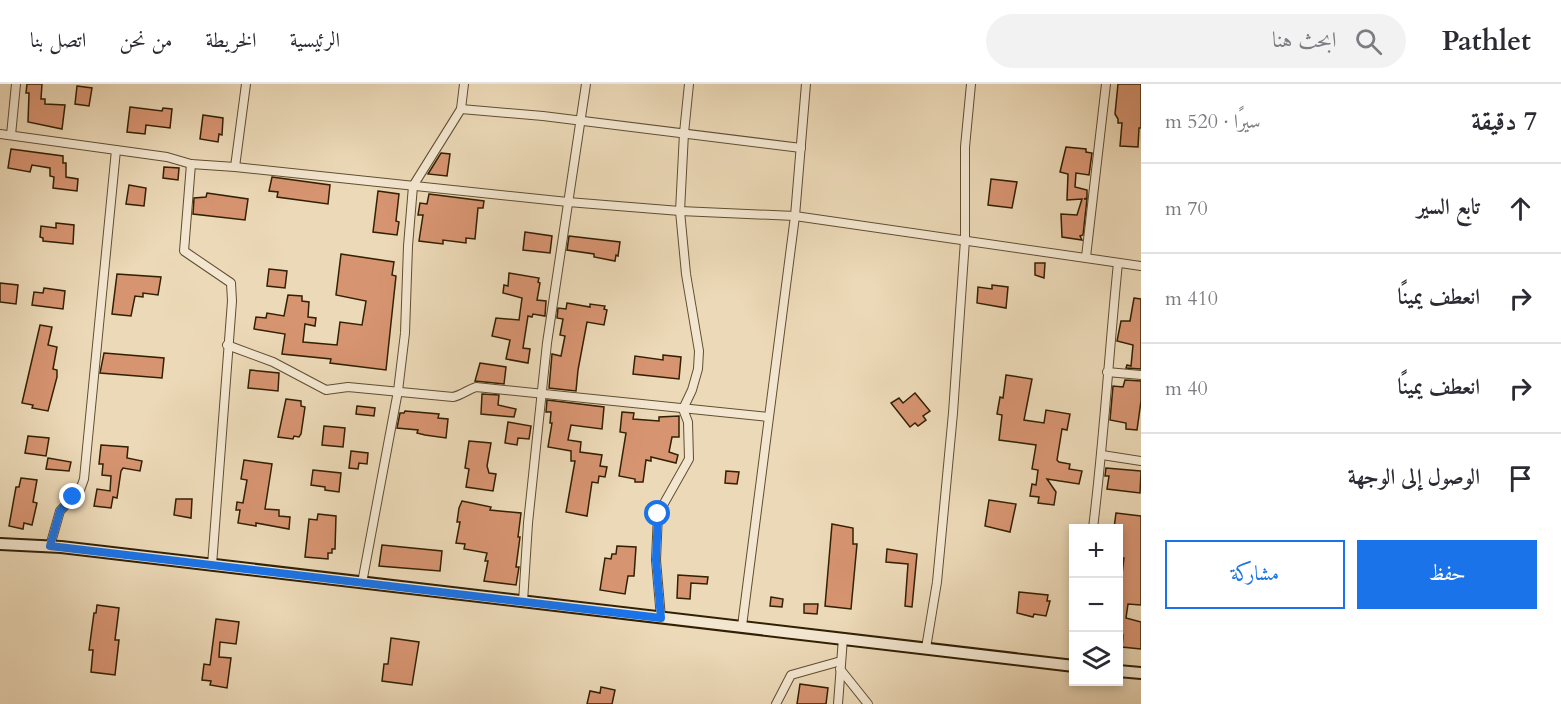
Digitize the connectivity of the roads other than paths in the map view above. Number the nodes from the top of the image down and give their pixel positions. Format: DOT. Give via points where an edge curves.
graph roads {
  1 [pos="16,84"];
  2 [pos="246,84"];
  3 [pos="464,84"];
  4 [pos="586,84"];
  5 [pos="689,84"];
  6 [pos="806,84"];
  7 [pos="971,84"];
  8 [pos="1106,84"];
  9 [pos="461,109"];
  10 [pos="581,120"];
  11 [pos="684,133"];
  12 [pos="0,134"];
  13 [pos="11,135"];
  14 [pos="801,148"];
  15 [pos="116,150"];
  16 [pos="192,164"];
  17 [pos="236,167"];
  18 [pos="413,186"];
  19 [pos="568,202"];
  20 [pos="680,211"];
  21 [pos="795,216"];
  22 [pos="965,240"];
  23 [pos="1086,257"];
  24 [pos="1118,263"];
  25 [pos="1141,266"];
  26 [pos="227,345"];
  27 [pos="1107,372"];
  28 [pos="1141,375"];
  29 [pos="398,391"];
  30 [pos="541,394"];
  31 [pos="683,409"];
  32 [pos="768,417"];
  33 [pos="1102,456"];
  34 [pos="1141,461"];
  35 [pos="1094,524"];
  36 [pos="0,544"];
  37 [pos="50,546"];
  38 [pos="212,565"];
  39 [pos="362,583"];
  40 [pos="523,602"];
  41 [pos="661,618"];
  42 [pos="742,626"];
  43 [pos="843,639"];
  44 [pos="926,648"];
  45 [pos="841,665"];
  46 [pos="1069,665"];
  47 [pos="1123,671"];
  48 [pos="1141,673"];
  49 [pos="777,704"];
  50 [pos="838,704"];
  51 [pos="868,704"];
  1 -- 13 [label="street"];
  2 -- 17 [label="street"];
  3 -- 9 [label="street"];
  4 -- 10 [label="street"];
  5 -- 11 [label="street"];
  6 -- 14 [label="street"];
  7 -- 22 [label="street" via="964,147"];
  8 -- 23 [label="street"];
  9 -- 10 [label="street"];
  9 -- 18 [label="street"];
  10 -- 11 [label="street"];
  10 -- 19 [label="street"];
  11 -- 14 [label="street"];
  11 -- 20 [label="street"];
  12 -- 13 [label="street"];
  13 -- 15 [label="street"];
  14 -- 21 [label="street"];
  15 -- 16 [label="street"];
  15 -- 37 [label="street" via="84,479 80,490 60,511"];
  16 -- 17 [label="street"];
  16 -- 26 [label="street" via="184,251 231,283"];
  17 -- 18 [label="street"];
  18 -- 19 [label="street"];
  18 -- 29 [label="street"];
  19 -- 20 [label="street"];
  19 -- 30 [label="street"];
  20 -- 21 [label="street"];
  20 -- 31 [label="street" via="699,351 698,369"];
  21 -- 22 [label="street"];
  21 -- 32 [label="street"];
  22 -- 23 [label="street"];
  22 -- 44 [label="street" via="937,582"];
  23 -- 24 [label="street"];
  24 -- 25 [label="street"];
  24 -- 27 [label="street"];
  26 -- 29 [label="street" via="273,362 326,390 348,387"];
  26 -- 38 [label="street"];
  27 -- 28 [label="street"];
  27 -- 33 [label="street"];
  29 -- 30 [label="street" via="453,397 476,387"];
  29 -- 39 [label="street"];
  30 -- 31 [label="street"];
  30 -- 40 [label="street"];
  31 -- 32 [label="street"];
  31 -- 41 [label="street" via="688,422 689,459 658,514 656,560"];
  32 -- 42 [label="street"];
  33 -- 34 [label="street"];
  33 -- 35 [label="street"];
  36 -- 37 [label="street"];
  37 -- 38 [label="street"];
  38 -- 39 [label="street"];
  39 -- 40 [label="street"];
  40 -- 41 [label="street"];
  41 -- 42 [label="street"];
  42 -- 43 [label="street"];
  43 -- 44 [label="street"];
  43 -- 45 [label="street"];
  44 -- 46 [label="street"];
  45 -- 49 [label="street" via="791,675"];
  45 -- 50 [label="street"];
  45 -- 51 [label="street"];
  47 -- 48 [label="street"];
}
